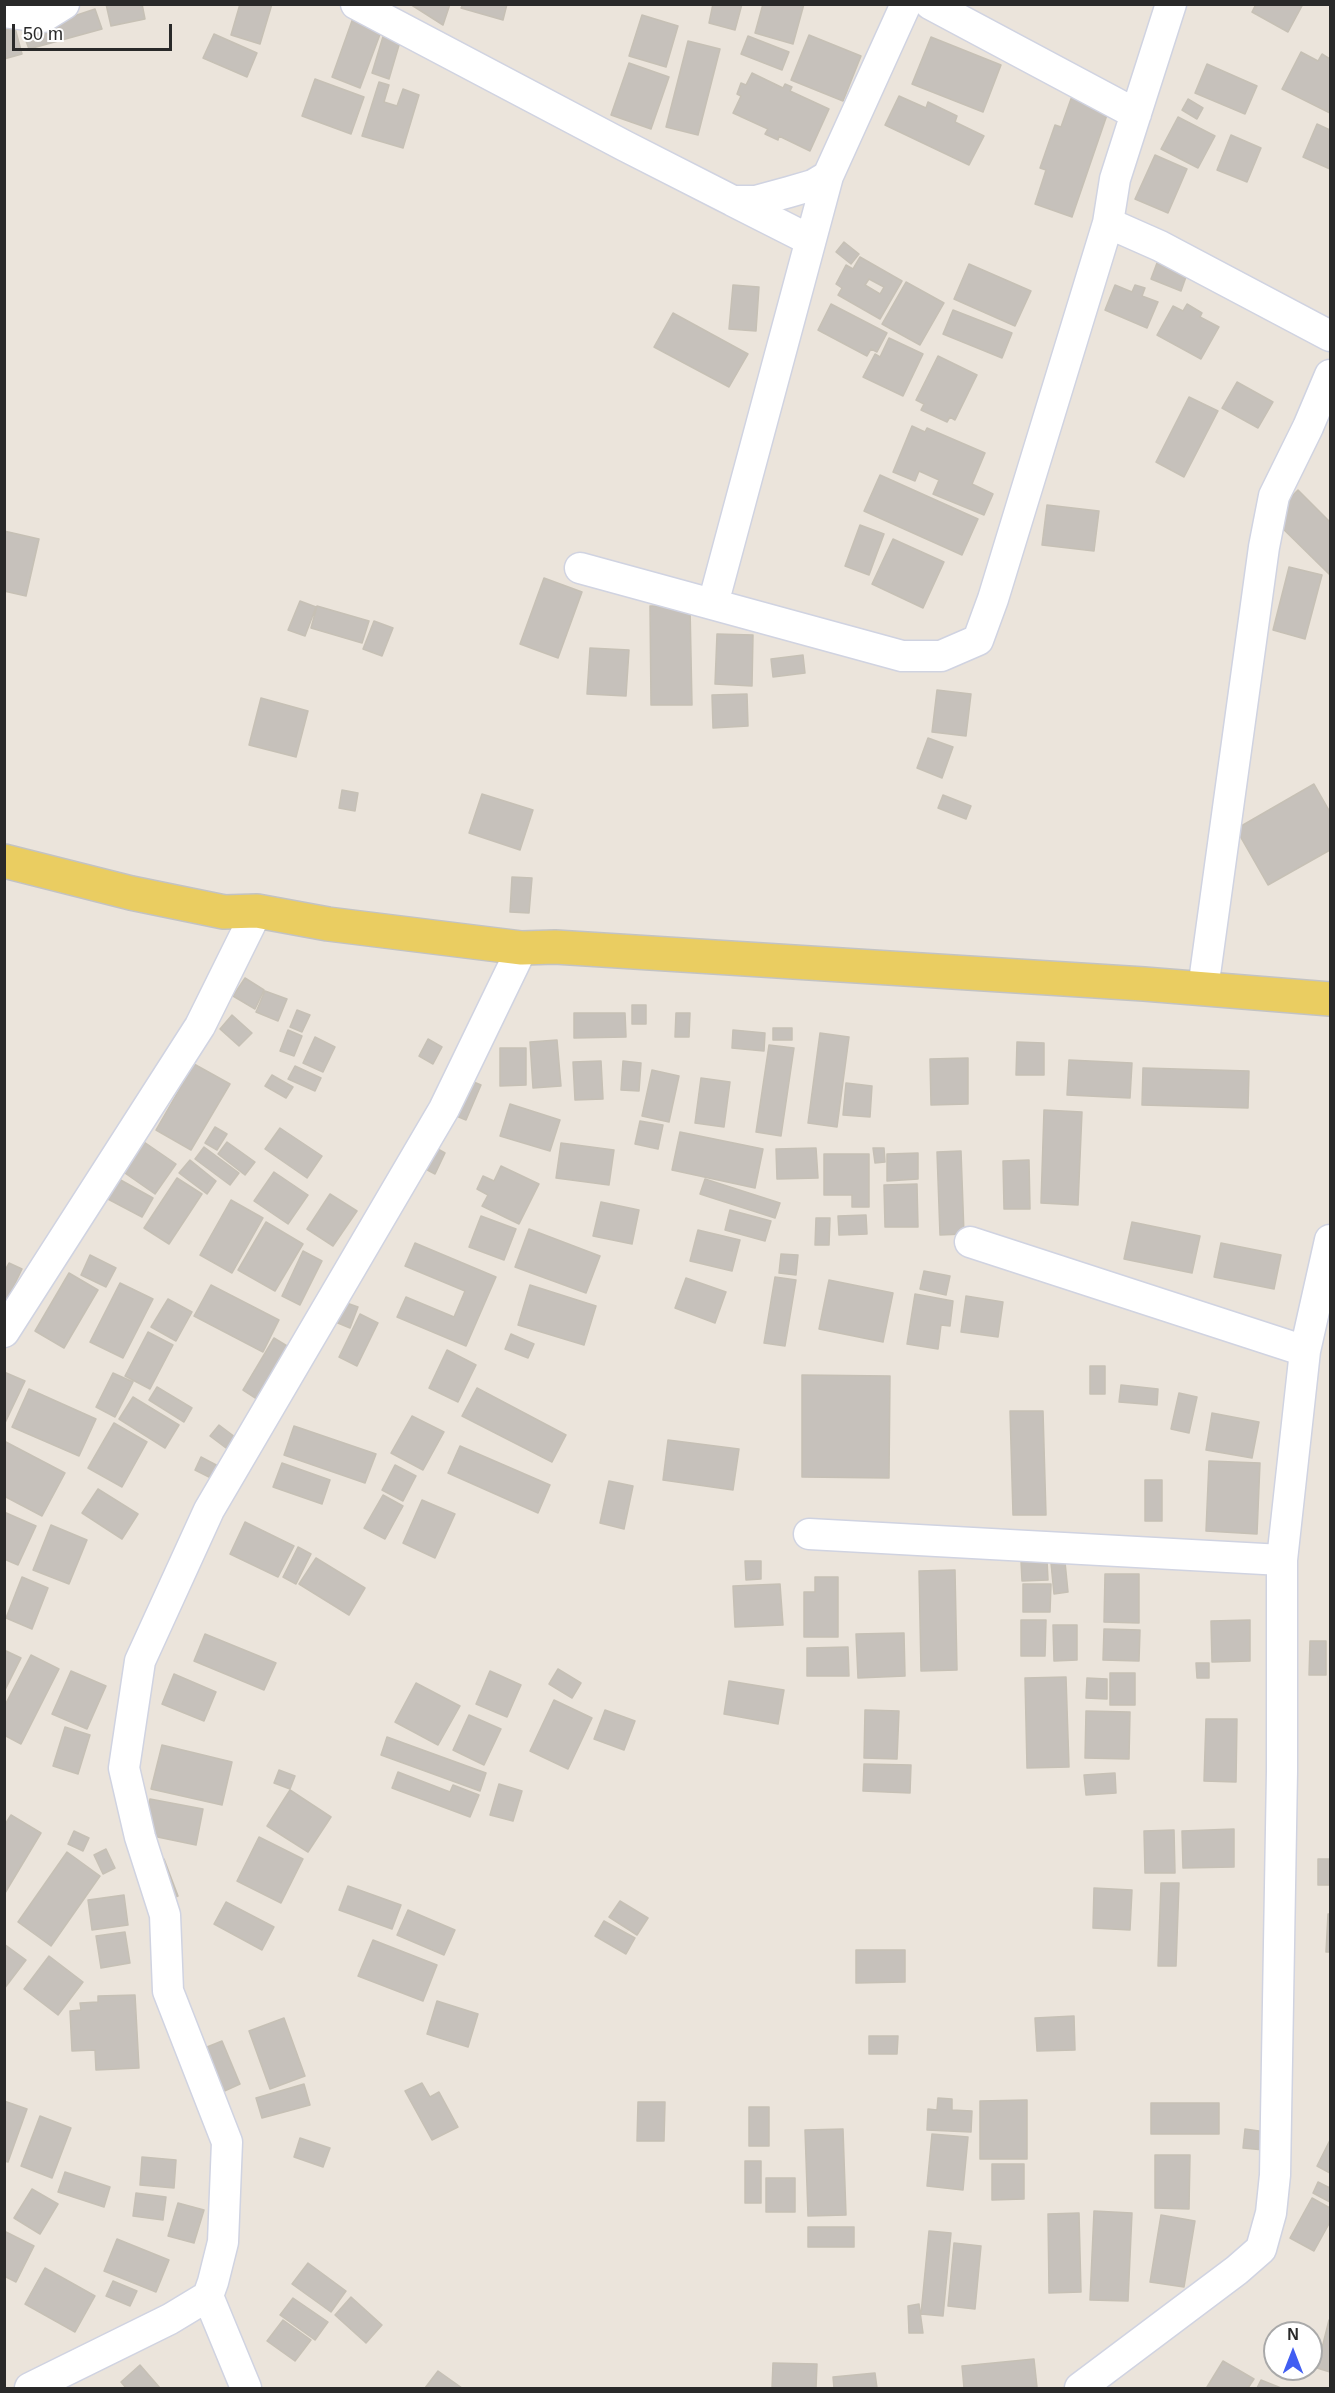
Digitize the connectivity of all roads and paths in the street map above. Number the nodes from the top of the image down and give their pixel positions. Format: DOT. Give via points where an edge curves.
graph roads {
  1 [pos="64,4"];
  2 [pos="356,4"];
  3 [pos="906,4"];
  4 [pos="930,4"];
  5 [pos="1171,4"];
  6 [pos="4,12"];
  7 [pos="1136,114"];
  8 [pos="828,177"];
  9 [pos="733,201"];
  10 [pos="1108,223"];
  11 [pos="810,240"];
  12 [pos="1330,336"];
  13 [pos="1330,375"];
  14 [pos="580,568"];
  15 [pos="714,604"];
  16 [pos="4,861"];
  17 [pos="257,911"];
  18 [pos="522,948"];
  19 [pos="1203,989"];
  20 [pos="1330,999"];
  21 [pos="1330,1240"];
  22 [pos="970,1242"];
  23 [pos="4,1332"];
  24 [pos="1305,1351"];
  25 [pos="809,1534"];
  26 [pos="1282,1560"];
  27 [pos="208,2296"];
  28 [pos="30,2388"];
  29 [pos="246,2388"];
  30 [pos="1080,2388"];
  1 -- 6 [label="street" via="43,17"];
  2 -- 9 [label="street"];
  3 -- 8 [label="street"];
  4 -- 7 [label="street"];
  5 -- 7 [label="street"];
  7 -- 10 [label="street" via="1114,179"];
  8 -- 9 [label="street" via="756,201"];
  8 -- 11 [label="street"];
  9 -- 11 [label="street"];
  10 -- 12 [label="street" via="1160,246"];
  10 -- 15 [label="street" via="978,640 941,656 902,656"];
  11 -- 15 [label="street"];
  13 -- 19 [label="street" via="1274,496"];
  14 -- 15 [label="street"];
  16 -- 17 [label="main road" via="224,912"];
  17 -- 18 [label="main road" via="328,924"];
  17 -- 23 [label="street" via="200,1026"];
  18 -- 19 [label="main road"];
  18 -- 27 [label="street" via="444,1109 209,1510 140,1661 124,1768 140,1837 165,1915 168,1991 227,2142 223,2242"];
  19 -- 20 [label="main road"];
  21 -- 24 [label="street"];
  22 -- 24 [label="street"];
  24 -- 26 [label="street"];
  25 -- 26 [label="street"];
  26 -- 30 [label="street" via="1275,2175 1271,2213 1262,2249"];
  27 -- 28 [label="street"];
  27 -- 29 [label="street"];
}
